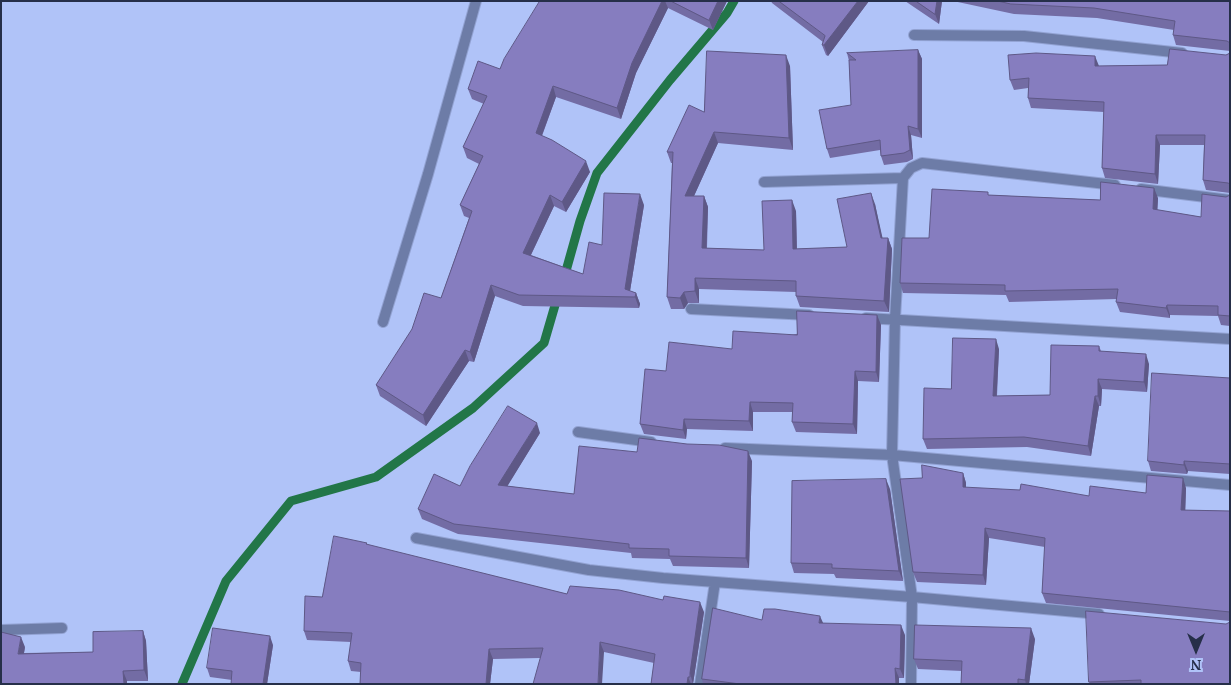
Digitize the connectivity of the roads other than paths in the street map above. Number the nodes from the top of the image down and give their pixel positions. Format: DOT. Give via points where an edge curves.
graph roads {
  1 [pos="476,1"];
  2 [pos="914,35"];
  3 [pos="1192,54"];
  4 [pos="903,178"];
  5 [pos="764,182"];
  6 [pos="1230,200"];
  7 [pos="691,309"];
  8 [pos="817,315"];
  9 [pos="856,317"];
  10 [pos="895,319"];
  11 [pos="383,322"];
  12 [pos="1230,339"];
  13 [pos="578,432"];
  14 [pos="663,443"];
  15 [pos="710,448"];
  16 [pos="892,456"];
  17 [pos="1230,485"];
  18 [pos="416,538"];
  19 [pos="715,582"];
  20 [pos="912,597"];
  21 [pos="1108,615"];
  22 [pos="62,628"];
  23 [pos="1,630"];
  24 [pos="700,684"];
  25 [pos="911,684"];
  1 -- 11 [label="street"];
  2 -- 3 [label="street" via="1024,36"];
  4 -- 5 [label="street"];
  4 -- 6 [label="street" via="911,168 922,163"];
  4 -- 10 [label="street"];
  7 -- 8 [label="street"];
  9 -- 10 [label="street"];
  10 -- 12 [label="street"];
  10 -- 16 [label="street"];
  13 -- 14 [label="street"];
  15 -- 16 [label="street"];
  16 -- 17 [label="street"];
  16 -- 20 [label="street"];
  18 -- 19 [label="street" via="589,570"];
  19 -- 20 [label="street"];
  19 -- 24 [label="street"];
  20 -- 21 [label="street"];
  20 -- 25 [label="street"];
  22 -- 23 [label="street"];
}
